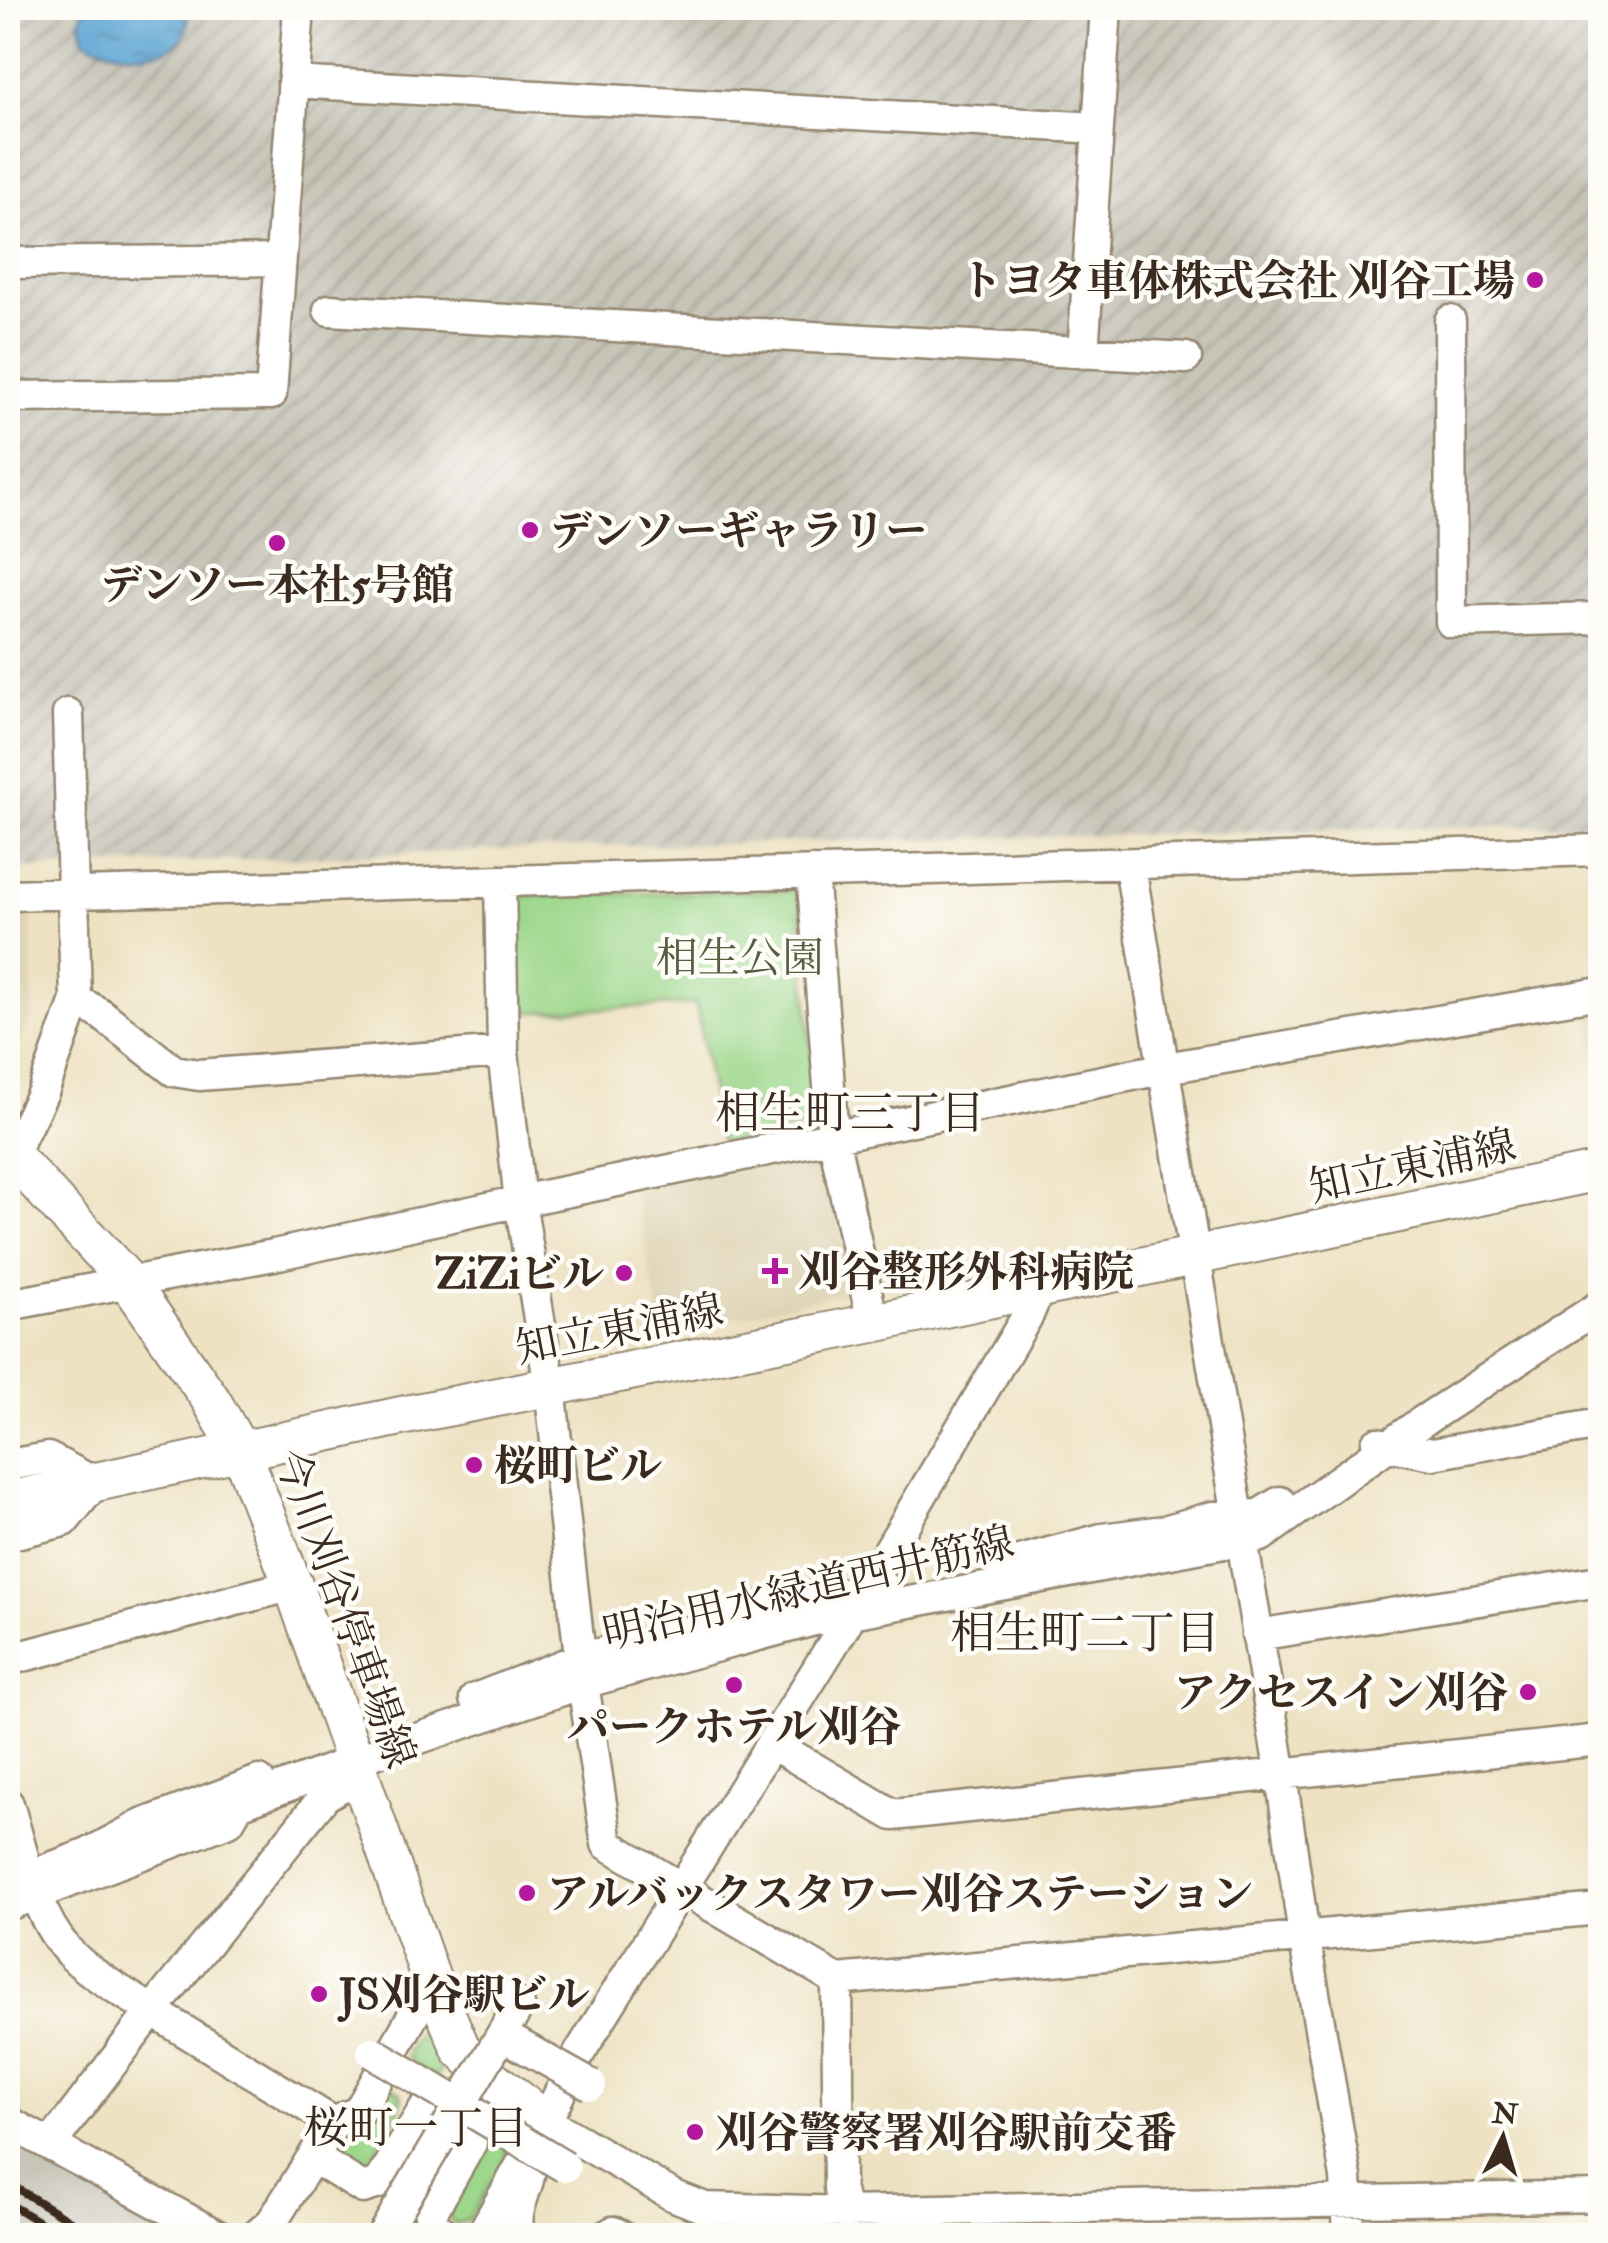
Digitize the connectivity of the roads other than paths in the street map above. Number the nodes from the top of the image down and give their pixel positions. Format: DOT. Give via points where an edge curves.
graph roads {
  1 [pos="298,8"];
  2 [pos="1106,8"];
  3 [pos="293,82"];
  4 [pos="1098,128"];
  5 [pos="280,260"];
  6 [pos="8,262"];
  7 [pos="330,310"];
  8 [pos="1450,321"];
  9 [pos="1083,354"];
  10 [pos="1186,358"];
  11 [pos="8,397"];
  12 [pos="1600,618"];
  13 [pos="68,714"];
  14 [pos="1600,850"];
  15 [pos="1130,866"];
  16 [pos="812,872"];
  17 [pos="500,880"];
  18 [pos="72,893"];
  19 [pos="8,895"];
  20 [pos="1600,993"];
  21 [pos="76,1000"];
  22 [pos="502,1052"];
  23 [pos="1166,1068"];
  24 [pos="833,1136"];
  25 [pos="10,1153"];
  26 [pos="1600,1172"];
  27 [pos="520,1202"];
  28 [pos="1196,1256"];
  29 [pos="128,1281"];
  30 [pos="1038,1289"];
  31 [pos="1600,1290"];
  32 [pos="8,1306"];
  33 [pos="1600,1306"];
  34 [pos="873,1323"];
  35 [pos="550,1387"];
  36 [pos="1600,1424"];
  37 [pos="1380,1443"];
  38 [pos="241,1452"];
  39 [pos="94,1483"];
  40 [pos="15,1487"];
  41 [pos="1240,1528"];
  42 [pos="8,1535"];
  43 [pos="1600,1581"];
  44 [pos="294,1585"];
  45 [pos="856,1604"];
  46 [pos="1257,1635"];
  47 [pos="8,1660"];
  48 [pos="582,1671"];
  49 [pos="1600,1740"];
  50 [pos="772,1743"];
  51 [pos="354,1761"];
  52 [pos="1281,1775"];
  53 [pos="8,1804"];
  54 [pos="25,1885"];
  55 [pos="684,1888"];
  56 [pos="8,1906"];
  57 [pos="1600,1909"];
  58 [pos="1304,1936"];
  59 [pos="837,1980"];
  60 [pos="432,1982"];
  61 [pos="504,1997"];
  62 [pos="152,2010"];
  63 [pos="502,2035"];
  64 [pos="376,2062"];
  65 [pos="591,2085"];
  66 [pos="428,2101"];
  67 [pos="461,2104"];
  68 [pos="546,2121"];
  69 [pos="8,2122"];
  70 [pos="334,2123"];
  71 [pos="50,2145"];
  72 [pos="314,2158"];
  73 [pos="565,2167"];
  74 [pos="518,2170"];
  75 [pos="1600,2196"];
  76 [pos="1347,2199"];
  77 [pos="733,2223"];
  78 [pos="852,2224"];
  79 [pos="218,2236"];
  80 [pos="256,2236"];
  81 [pos="382,2236"];
  82 [pos="450,2236"];
  83 [pos="481,2236"];
  84 [pos="520,2236"];
  85 [pos="606,2236"];
  86 [pos="620,2236"];
  87 [pos="1349,2236"];
  1 -- 3 [label="street"];
  2 -- 4 [label="street"];
  3 -- 4 [label="street"];
  3 -- 5 [label="street"];
  4 -- 9 [label="street"];
  5 -- 6 [label="street"];
  5 -- 11 [label="street" via="271,394"];
  7 -- 9 [label="street"];
  8 -- 12 [label="street" via="1452,622"];
  9 -- 10 [label="street"];
  13 -- 18 [label="street"];
  14 -- 15 [label="street"];
  15 -- 16 [label="street"];
  15 -- 23 [label="street"];
  16 -- 17 [label="street"];
  16 -- 24 [label="street"];
  17 -- 18 [label="street"];
  17 -- 22 [label="street"];
  18 -- 19 [label="street"];
  18 -- 21 [label="street"];
  20 -- 23 [label="street"];
  21 -- 22 [label="street" via="174,1071"];
  21 -- 25 [label="street" via="44,1092"];
  22 -- 27 [label="street"];
  23 -- 24 [label="street"];
  23 -- 28 [label="street"];
  24 -- 27 [label="street"];
  24 -- 34 [label="street"];
  25 -- 29 [label="main road, 今川刈谷停車場線"];
  26 -- 28 [label="main road, 知立東浦線"];
  27 -- 29 [label="street"];
  27 -- 35 [label="street"];
  28 -- 30 [label="main road, 知立東浦線"];
  28 -- 41 [label="street"];
  29 -- 32 [label="street"];
  29 -- 38 [label="main road, 今川刈谷停車場線"];
  30 -- 34 [label="main road, 知立東浦線"];
  30 -- 45 [label="street"];
  31 -- 37 [label="street"];
  33 -- 37 [label="street"];
  34 -- 35 [label="main road, 知立東浦線"];
  35 -- 38 [label="main road, 知立東浦線"];
  35 -- 48 [label="street"];
  36 -- 37 [label="street" via="1434,1454"];
  37 -- 41 [label="street, 明治用水緑道西井筋線"];
  38 -- 39 [label="main road, 知立東浦線"];
  38 -- 44 [label="main road, 今川刈谷停車場線"];
  39 -- 40 [label="main road, 知立東浦線"];
  39 -- 42 [label="street" via="64,1521"];
  41 -- 45 [label="street, 明治用水緑道西井筋線" via="1213,1518 1102,1539"];
  41 -- 46 [label="street"];
  43 -- 46 [label="street"];
  44 -- 47 [label="street"];
  44 -- 51 [label="main road, 今川刈谷停車場線"];
  45 -- 48 [label="street, 明治用水緑道西井筋線" via="774,1602"];
  45 -- 50 [label="street"];
  46 -- 52 [label="street"];
  48 -- 51 [label="street, 明治用水緑道西井筋線"];
  48 -- 55 [label="street" via="606,1844"];
  49 -- 52 [label="street"];
  50 -- 52 [label="street" via="894,1816"];
  50 -- 55 [label="street"];
  51 -- 54 [label="street, 明治用水緑道西井筋線" via="239,1804 230,1822"];
  51 -- 60 [label="main road, 今川刈谷停車場線"];
  51 -- 62 [label="street"];
  52 -- 58 [label="street"];
  53 -- 54 [label="street"];
  54 -- 56 [label="street, 明治用水緑道西井筋線"];
  54 -- 62 [label="street" via="68,1952"];
  55 -- 59 [label="street"];
  55 -- 68 [label="street" via="580,2052"];
  57 -- 58 [label="street"];
  58 -- 59 [label="street"];
  58 -- 76 [label="street"];
  59 -- 78 [label="street" via="839,2187"];
  60 -- 64 [label="street"];
  60 -- 68 [label="main road, 今川刈谷停車場線" via="461,2048"];
  61 -- 63 [label="street" via="519,2005"];
  62 -- 70 [label="street"];
  62 -- 71 [label="street"];
  63 -- 65 [label="street, bridge"];
  63 -- 67 [label="street, bridge"];
  64 -- 66 [label="street"];
  64 -- 67 [label="street, bridge"];
  64 -- 70 [label="street" via="358,2111"];
  66 -- 72 [label="street" via="380,2183 362,2188"];
  66 -- 82 [label="street" via="471,2127 471,2143 430,2215 433,2226"];
  67 -- 73 [label="street, bridge"];
  67 -- 81 [label="street, bridge"];
  68 -- 74 [label="street"];
  68 -- 77 [label="street"];
  69 -- 71 [label="street"];
  70 -- 72 [label="street"];
  71 -- 79 [label="street"];
  72 -- 80 [label="street"];
  74 -- 83 [label="street"];
  74 -- 84 [label="street" via="530,2177 518,2208"];
  75 -- 76 [label="street"];
  76 -- 78 [label="street"];
  76 -- 87 [label="street"];
  77 -- 78 [label="street"];
  85 -- 86 [label="street"];
}
